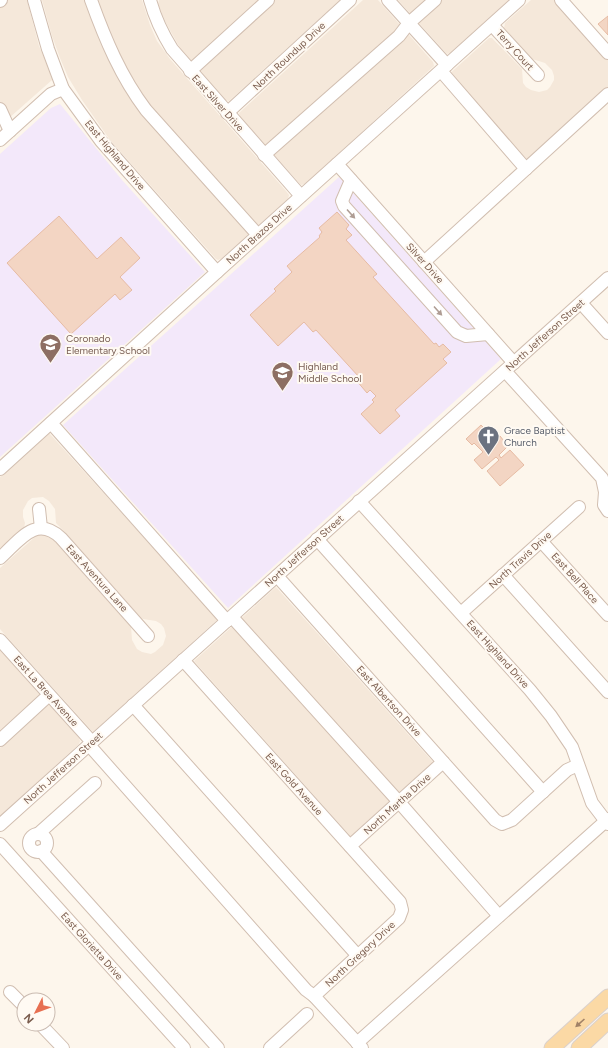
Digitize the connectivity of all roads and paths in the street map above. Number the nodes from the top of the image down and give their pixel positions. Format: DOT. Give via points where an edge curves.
graph roads {
  1 [pos="34,0"];
  2 [pos="91,0"];
  3 [pos="150,0"];
  4 [pos="268,0"];
  5 [pos="350,0"];
  6 [pos="388,0"];
  7 [pos="435,0"];
  8 [pos="519,0"];
  9 [pos="561,0"];
  10 [pos="409,22"];
  11 [pos="492,25"];
  12 [pos="608,53"];
  13 [pos="444,68"];
  14 [pos="190,71"];
  15 [pos="538,75"];
  16 [pos="63,89"];
  17 [pos="608,94"];
  18 [pos="0,108"];
  19 [pos="227,113"];
  20 [pos="10,131"];
  21 [pos="0,140"];
  22 [pos="264,155"];
  23 [pos="337,164"];
  24 [pos="526,169"];
  25 [pos="350,180"];
  26 [pos="301,196"];
  27 [pos="258,235"];
  28 [pos="424,262"];
  29 [pos="217,272"];
  30 [pos="608,278"];
  31 [pos="581,303"];
  32 [pos="608,333"];
  33 [pos="488,334"];
  34 [pos="509,367"];
  35 [pos="51,424"];
  36 [pos="0,469"];
  37 [pos="359,501"];
  38 [pos="579,507"];
  39 [pos="39,509"];
  40 [pos="608,511"];
  41 [pos="41,528"];
  42 [pos="317,539"];
  43 [pos="541,541"];
  44 [pos="0,558"];
  45 [pos="503,575"];
  46 [pos="276,576"];
  47 [pos="461,613"];
  48 [pos="608,615"];
  49 [pos="229,619"];
  50 [pos="148,636"];
  51 [pos="0,640"];
  52 [pos="183,660"];
  53 [pos="608,692"];
  54 [pos="49,695"];
  55 [pos="133,705"];
  56 [pos="0,740"];
  57 [pos="91,744"];
  58 [pos="444,762"];
  59 [pos="578,765"];
  60 [pos="95,783"];
  61 [pos="543,792"];
  62 [pos="398,802"];
  63 [pos="607,821"];
  64 [pos="0,825"];
  65 [pos="0,844"];
  66 [pos="350,846"];
  67 [pos="36,848"];
  68 [pos="14,860"];
  69 [pos="402,910"];
  70 [pos="499,916"];
  71 [pos="358,956"];
  72 [pos="10,992"];
  73 [pos="314,996"];
  74 [pos="608,997"];
  75 [pos="16,998"];
  76 [pos="307,1014"];
  77 [pos="608,1022"];
  78 [pos="48,1032"];
  79 [pos="360,1046"];
  80 [pos="63,1048"];
  81 [pos="184,1048"];
  82 [pos="218,1048"];
  83 [pos="270,1048"];
  84 [pos="552,1048"];
  85 [pos="578,1048"];
  1 -- 16 [label="street, East Highland Drive"];
  2 -- 27 [label="street" via="103,34 134,94"];
  3 -- 14 [label="street, East Silver Drive" via="161,31"];
  4 -- 14 [label="street"];
  5 -- 19 [label="street, North Roundup Drive"];
  6 -- 10 [label="street"];
  7 -- 10 [label="street"];
  8 -- 11 [label="street, North Brazos Drive"];
  9 -- 12 [label="street"];
  10 -- 13 [label="street"];
  10 -- 22 [label="street" via="399,36"];
  11 -- 13 [label="street, North Brazos Drive"];
  11 -- 15 [label="street, Terry Court"];
  13 -- 23 [label="street, North Brazos Drive"];
  13 -- 24 [label="street"];
  14 -- 19 [label="street, East Silver Drive"];
  16 -- 20 [label="street" via="51,94"];
  16 -- 29 [label="street, East Highland Drive" via="101,141"];
  17 -- 24 [label="street"];
  18 -- 20 [label="street"];
  19 -- 22 [label="street, East Silver Drive"];
  20 -- 21 [label="street"];
  22 -- 26 [label="street, East Silver Drive"];
  23 -- 25 [label="street, Silver Drive"];
  23 -- 26 [label="street, North Brazos Drive"];
  24 -- 28 [label="street"];
  25 -- 28 [label="street, Silver Drive"];
  25 -- 33 [label="street, one-way" via="342,201 344,206 457,332 466,336"];
  26 -- 27 [label="street, North Brazos Drive"];
  27 -- 29 [label="street, North Brazos Drive"];
  28 -- 33 [label="street, Silver Drive"];
  29 -- 35 [label="street, North Brazos Drive"];
  30 -- 31 [label="street, North Jefferson Street"];
  31 -- 32 [label="street"];
  31 -- 34 [label="street, North Jefferson Street"];
  33 -- 34 [label="street, Silver Drive"];
  34 -- 37 [label="street, North Jefferson Street"];
  34 -- 40 [label="street, Silver Drive" via="602,478 604,505"];
  35 -- 36 [label="street, North Brazos Drive"];
  35 -- 49 [label="street"];
  37 -- 42 [label="street, North Jefferson Street"];
  37 -- 47 [label="street, East Highland Drive"];
  38 -- 43 [label="street, North Travis Drive"];
  39 -- 41 [label="street"];
  41 -- 44 [label="street" via="28,533"];
  41 -- 50 [label="street, East Aventura Lane" via="55,532 61,538"];
  42 -- 46 [label="street, North Jefferson Street"];
  42 -- 61 [label="street"];
  43 -- 45 [label="street, North Travis Drive"];
  43 -- 48 [label="street, East Bell Place"];
  45 -- 47 [label="street, North Travis Drive"];
  45 -- 53 [label="street"];
  46 -- 49 [label="street, North Jefferson Street"];
  46 -- 58 [label="street, East Albertson Drive"];
  47 -- 59 [label="street, East Highland Drive" via="551,716 572,747"];
  49 -- 52 [label="street, North Jefferson Street"];
  49 -- 62 [label="street"];
  51 -- 54 [label="street, East La Brea Avenue"];
  52 -- 55 [label="street, North Jefferson Street"];
  52 -- 66 [label="street, East Gold Avenue"];
  54 -- 56 [label="street"];
  54 -- 57 [label="street, East La Brea Avenue"];
  55 -- 57 [label="street, North Jefferson Street"];
  55 -- 71 [label="street"];
  57 -- 64 [label="street, North Jefferson Street"];
  57 -- 73 [label="street, East La Brea Avenue" via="306,990"];
  58 -- 61 [label="street, East Albertson Drive" via="495,820 502,824 512,820"];
  58 -- 62 [label="street, North Martha Drive"];
  59 -- 61 [label="street" via="567,770"];
  59 -- 63 [label="street, East Highland Drive" via="592,803"];
  60 -- 67 [label="street" via="38,834 46,840 46,846"];
  62 -- 66 [label="street, North Martha Drive"];
  62 -- 70 [label="street"];
  63 -- 70 [label="street"];
  65 -- 68 [label="street, East Glorietta Drive"];
  66 -- 69 [label="street, East Gold Avenue" via="400,902"];
  67 -- 68 [label="street"];
  67 -- 82 [label="street"];
  68 -- 81 [label="street, East Glorietta Drive"];
  69 -- 71 [label="street, North Gregory Drive" via="399,918"];
  70 -- 79 [label="street"];
  71 -- 73 [label="street, North Gregory Drive"];
  72 -- 75 [label="street"];
  73 -- 79 [label="street, East La Brea Avenue"];
  74 -- 84 [label="main road, one-way"];
  76 -- 83 [label="street"];
  77 -- 85 [label="main road"];
  78 -- 80 [label="street"];
}
